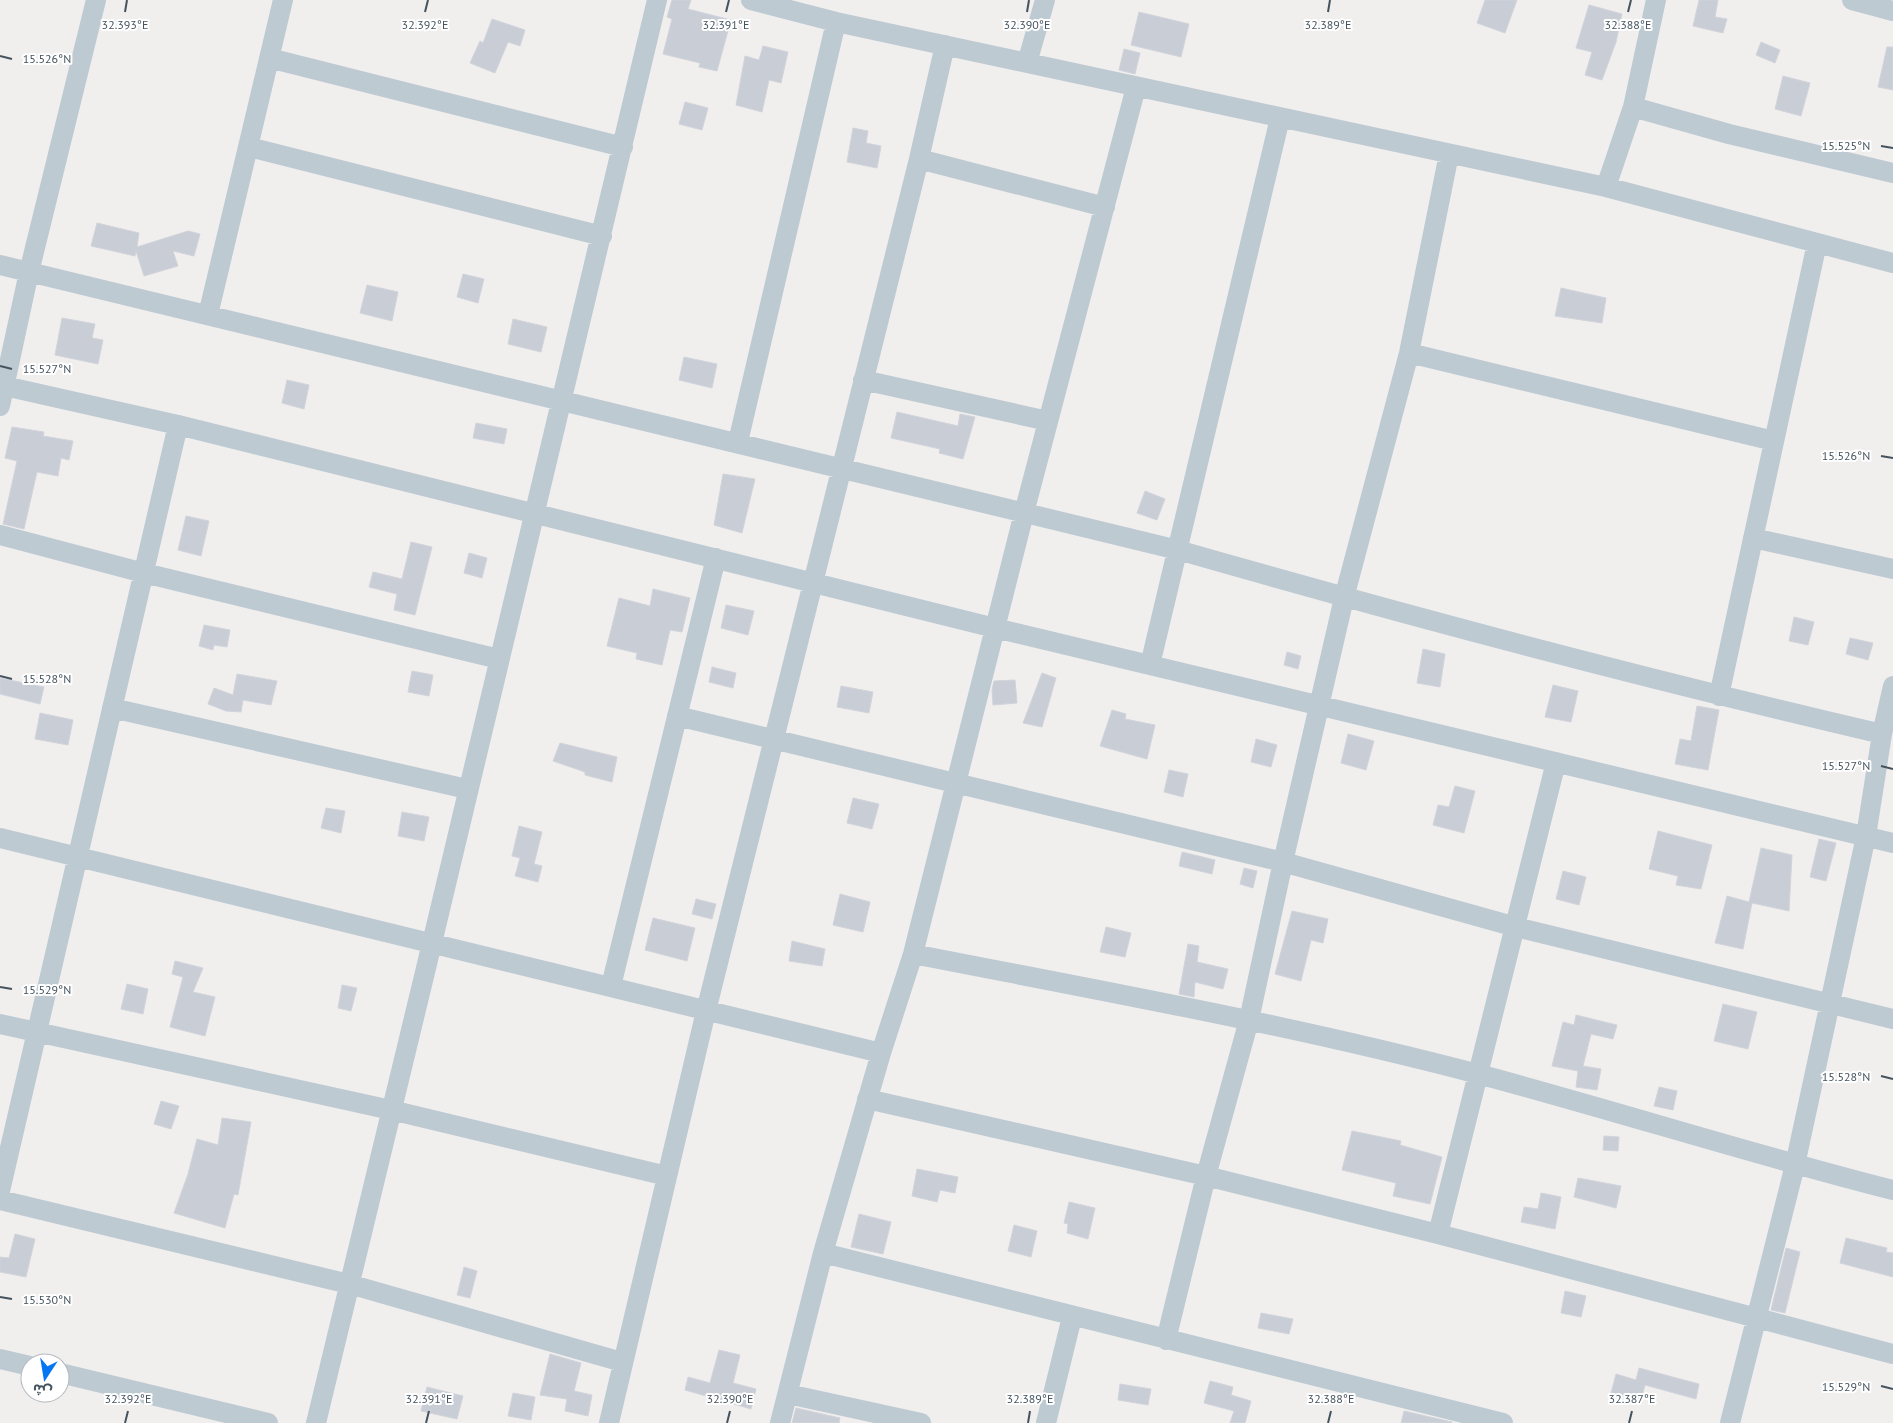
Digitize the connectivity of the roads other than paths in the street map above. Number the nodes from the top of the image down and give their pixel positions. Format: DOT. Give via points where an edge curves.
graph roads {
  1 [pos="96,0"];
  2 [pos="283,0"];
  3 [pos="657,0"];
  4 [pos="751,0"];
  5 [pos="1045,0"];
  6 [pos="1656,0"];
  7 [pos="1852,0"];
  8 [pos="1893,11"];
  9 [pos="836,22"];
  10 [pos="945,45"];
  11 [pos="269,58"];
  12 [pos="1027,64"];
  13 [pos="1136,87"];
  14 [pos="1633,107"];
  15 [pos="1280,118"];
  16 [pos="249,147"];
  17 [pos="622,147"];
  18 [pos="1449,154"];
  19 [pos="919,159"];
  20 [pos="1893,173"];
  21 [pos="1606,187"];
  22 [pos="1105,207"];
  23 [pos="602,236"];
  24 [pos="1817,242"];
  25 [pos="1893,263"];
  26 [pos="0,265"];
  27 [pos="29,272"];
  28 [pos="208,315"];
  29 [pos="1409,353"];
  30 [pos="863,380"];
  31 [pos="2,385"];
  32 [pos="562,401"];
  33 [pos="0,406"];
  34 [pos="1048,422"];
  35 [pos="178,425"];
  36 [pos="1774,441"];
  37 [pos="738,442"];
  38 [pos="841,469"];
  39 [pos="535,513"];
  40 [pos="1024,513"];
  41 [pos="0,535"];
  42 [pos="1753,538"];
  43 [pos="1178,550"];
  44 [pos="716,558"];
  45 [pos="1893,569"];
  46 [pos="144,573"];
  47 [pos="813,582"];
  48 [pos="1344,598"];
  49 [pos="995,628"];
  50 [pos="499,659"];
  51 [pos="1150,665"];
  52 [pos="1893,686"];
  53 [pos="1719,696"];
  54 [pos="1321,706"];
  55 [pos="112,708"];
  56 [pos="677,716"];
  57 [pos="1882,734"];
  58 [pos="774,739"];
  59 [pos="1556,762"];
  60 [pos="955,781"];
  61 [pos="467,789"];
  62 [pos="1866,836"];
  63 [pos="0,838"];
  64 [pos="1893,843"];
  65 [pos="79,856"];
  66 [pos="1283,862"];
  67 [pos="1516,927"];
  68 [pos="432,944"];
  69 [pos="913,954"];
  70 [pos="611,986"];
  71 [pos="1829,1003"];
  72 [pos="706,1011"];
  73 [pos="1893,1019"];
  74 [pos="1249,1020"];
  75 [pos="0,1024"];
  76 [pos="36,1033"];
  77 [pos="881,1053"];
  78 [pos="1478,1074"];
  79 [pos="868,1099"];
  80 [pos="391,1110"];
  81 [pos="1796,1165"];
  82 [pos="667,1176"];
  83 [pos="1206,1176"];
  84 [pos="1893,1190"];
  85 [pos="0,1191"];
  86 [pos="0,1200"];
  87 [pos="1438,1234"];
  88 [pos="824,1253"];
  89 [pos="349,1284"];
  90 [pos="1072,1317"];
  91 [pos="1757,1318"];
  92 [pos="1166,1340"];
  93 [pos="1893,1354"];
  94 [pos="0,1359"];
  95 [pos="622,1362"];
  96 [pos="20,1364"];
  97 [pos="70,1375"];
  98 [pos="788,1394"];
  99 [pos="268,1423"];
  100 [pos="316,1423"];
  101 [pos="609,1423"];
  102 [pos="780,1423"];
  103 [pos="921,1423"];
  104 [pos="1046,1423"];
  105 [pos="1502,1423"];
  106 [pos="1730,1423"];
  1 -- 27 [label="street"];
  2 -- 11 [label="street"];
  3 -- 17 [label="street"];
  4 -- 9 [label="street"];
  5 -- 12 [label="street"];
  6 -- 14 [label="street"];
  7 -- 8 [label="street"];
  9 -- 10 [label="street"];
  9 -- 37 [label="street"];
  10 -- 12 [label="street"];
  10 -- 19 [label="street"];
  11 -- 16 [label="street"];
  11 -- 17 [label="street"];
  12 -- 13 [label="street"];
  13 -- 15 [label="street"];
  13 -- 22 [label="street"];
  14 -- 20 [label="street" via="1729,134"];
  14 -- 21 [label="street"];
  15 -- 18 [label="street"];
  15 -- 43 [label="street"];
  16 -- 23 [label="street"];
  16 -- 28 [label="street"];
  17 -- 23 [label="street"];
  18 -- 21 [label="street"];
  18 -- 29 [label="street"];
  19 -- 22 [label="street"];
  19 -- 30 [label="street"];
  21 -- 24 [label="street"];
  22 -- 34 [label="street"];
  23 -- 32 [label="street"];
  24 -- 25 [label="street"];
  24 -- 36 [label="street"];
  26 -- 27 [label="street"];
  27 -- 28 [label="street"];
  27 -- 31 [label="street"];
  28 -- 32 [label="street"];
  29 -- 36 [label="street"];
  29 -- 48 [label="street"];
  30 -- 34 [label="street"];
  30 -- 38 [label="street"];
  31 -- 33 [label="street"];
  31 -- 35 [label="street"];
  32 -- 37 [label="street"];
  32 -- 39 [label="street"];
  34 -- 40 [label="street"];
  35 -- 39 [label="street"];
  35 -- 46 [label="street"];
  36 -- 42 [label="street"];
  37 -- 38 [label="street"];
  38 -- 40 [label="street"];
  38 -- 47 [label="street"];
  39 -- 44 [label="street"];
  39 -- 50 [label="street"];
  40 -- 43 [label="street"];
  40 -- 49 [label="street"];
  41 -- 46 [label="street"];
  42 -- 45 [label="street"];
  42 -- 53 [label="street"];
  43 -- 48 [label="street"];
  43 -- 51 [label="street"];
  44 -- 47 [label="street"];
  44 -- 56 [label="street"];
  46 -- 50 [label="street"];
  46 -- 55 [label="street"];
  47 -- 49 [label="street"];
  47 -- 58 [label="street"];
  48 -- 53 [label="street"];
  48 -- 54 [label="street"];
  49 -- 51 [label="street"];
  49 -- 60 [label="street"];
  50 -- 61 [label="street"];
  51 -- 54 [label="street"];
  52 -- 57 [label="street"];
  53 -- 57 [label="street"];
  54 -- 59 [label="street"];
  54 -- 66 [label="street"];
  55 -- 61 [label="street"];
  55 -- 65 [label="street"];
  56 -- 58 [label="street"];
  56 -- 70 [label="street"];
  57 -- 62 [label="street"];
  58 -- 60 [label="street"];
  58 -- 72 [label="street"];
  59 -- 62 [label="street"];
  59 -- 67 [label="street"];
  60 -- 66 [label="street"];
  60 -- 69 [label="street"];
  61 -- 68 [label="street"];
  62 -- 64 [label="street"];
  62 -- 71 [label="street"];
  63 -- 65 [label="street"];
  65 -- 68 [label="street"];
  65 -- 76 [label="street"];
  66 -- 67 [label="street"];
  66 -- 74 [label="street"];
  67 -- 71 [label="street"];
  67 -- 78 [label="street"];
  68 -- 70 [label="street"];
  68 -- 80 [label="street"];
  69 -- 74 [label="street"];
  69 -- 77 [label="street"];
  70 -- 72 [label="street"];
  71 -- 73 [label="street"];
  71 -- 81 [label="street"];
  72 -- 77 [label="street"];
  72 -- 82 [label="street"];
  74 -- 78 [label="street"];
  74 -- 83 [label="street"];
  75 -- 76 [label="street"];
  76 -- 80 [label="street"];
  76 -- 85 [label="street"];
  77 -- 79 [label="street"];
  78 -- 81 [label="street"];
  78 -- 87 [label="street"];
  79 -- 83 [label="street"];
  79 -- 88 [label="street"];
  80 -- 82 [label="street"];
  80 -- 89 [label="street"];
  81 -- 84 [label="street"];
  81 -- 91 [label="street"];
  82 -- 95 [label="street"];
  83 -- 87 [label="street"];
  83 -- 92 [label="street"];
  86 -- 89 [label="street"];
  87 -- 91 [label="street"];
  88 -- 90 [label="street"];
  88 -- 98 [label="street"];
  89 -- 95 [label="street"];
  89 -- 100 [label="street"];
  90 -- 92 [label="street"];
  90 -- 104 [label="street"];
  91 -- 93 [label="street"];
  91 -- 106 [label="street"];
  92 -- 105 [label="street"];
  94 -- 96 [label="street"];
  95 -- 101 [label="street"];
  97 -- 99 [label="street"];
  98 -- 102 [label="street"];
  98 -- 103 [label="street"];
}
